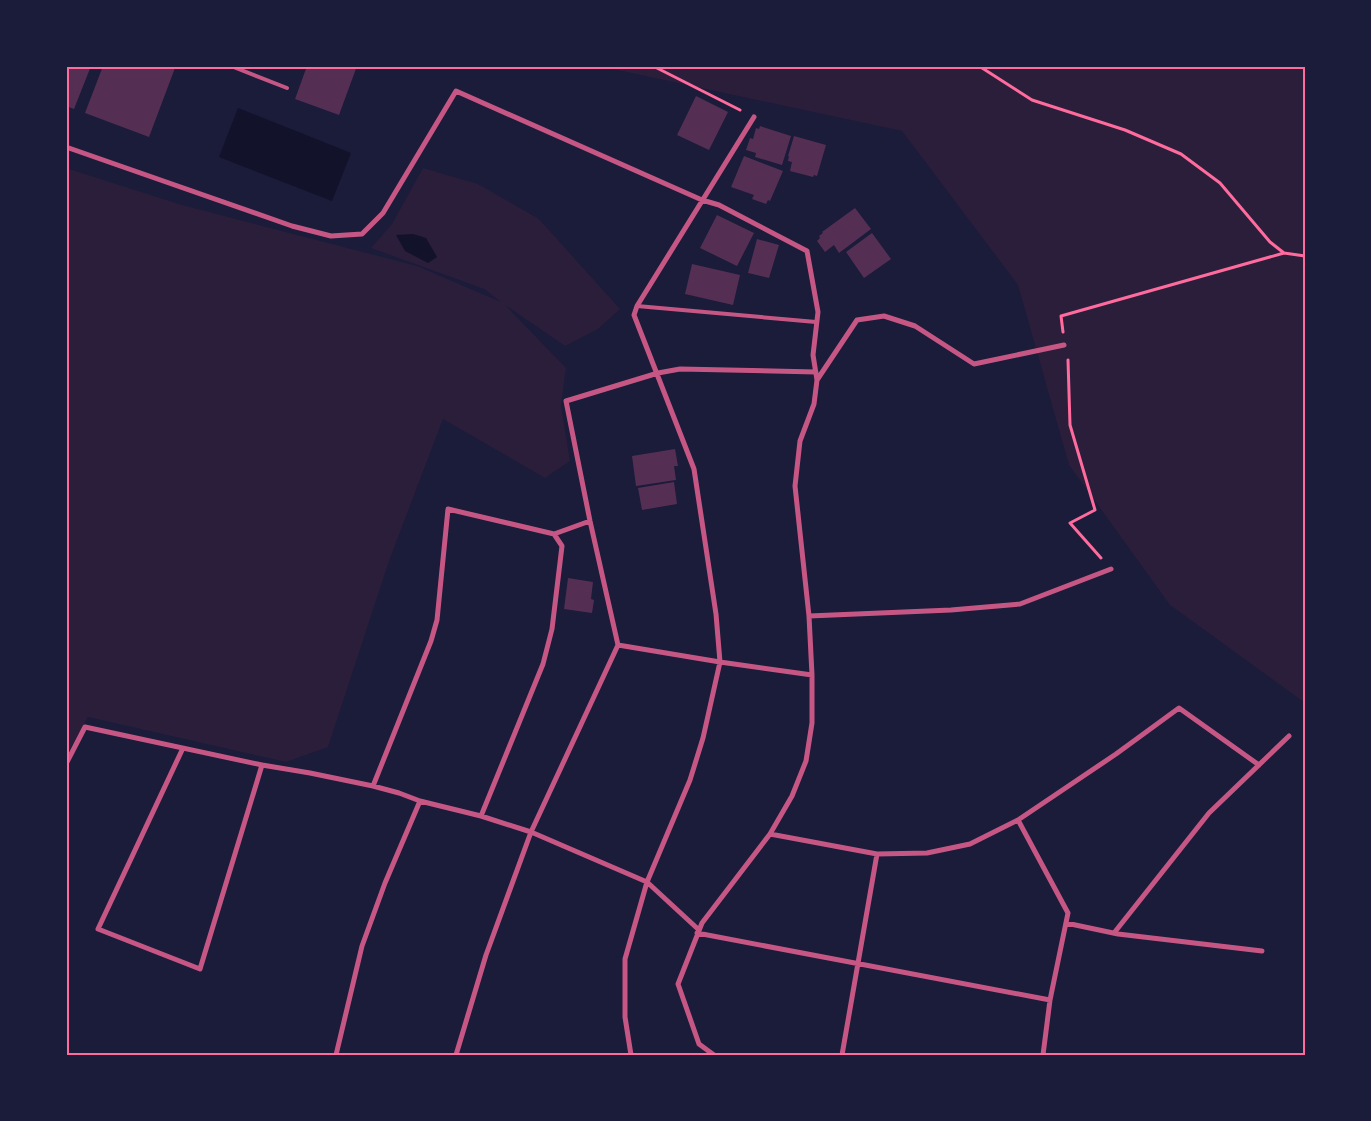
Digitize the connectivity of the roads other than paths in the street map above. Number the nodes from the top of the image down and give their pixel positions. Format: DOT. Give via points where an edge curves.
graph roads {
  1 [pos="231,66"];
  2 [pos="287,88"];
  3 [pos="754,117"];
  4 [pos="66,147"];
  5 [pos="702,200"];
  6 [pos="638,306"];
  7 [pos="816,322"];
  8 [pos="1064,345"];
  9 [pos="816,372"];
  10 [pos="658,373"];
  11 [pos="817,380"];
  12 [pos="590,521"];
  13 [pos="554,534"];
  14 [pos="1111,569"];
  15 [pos="809,616"];
  16 [pos="618,645"];
  17 [pos="720,662"];
  18 [pos="812,675"];
  19 [pos="1289,736"];
  20 [pos="183,748"];
  21 [pos="66,764"];
  22 [pos="262,765"];
  23 [pos="1259,765"];
  24 [pos="373,786"];
  25 [pos="420,801"];
  26 [pos="481,816"];
  27 [pos="1018,820"];
  28 [pos="531,832"];
  29 [pos="770,834"];
  30 [pos="877,854"];
  31 [pos="647,882"];
  32 [pos="1066,923"];
  33 [pos="698,932"];
  34 [pos="1114,933"];
  35 [pos="1262,951"];
  36 [pos="858,964"];
  37 [pos="1050,1000"];
  38 [pos="336,1055"];
  39 [pos="456,1055"];
  40 [pos="631,1055"];
  41 [pos="714,1055"];
  42 [pos="842,1055"];
  43 [pos="1043,1055"];
  1 -- 2 [label="lane"];
  3 -- 5 [label="street"];
  4 -- 5 [label="street" via="292,226 331,236 362,234 383,213 456,92"];
  5 -- 6 [label="street"];
  5 -- 7 [label="street" via="719,205 807,251 818,312"];
  6 -- 7 [label="lane"];
  6 -- 10 [label="street" via="634,315"];
  7 -- 9 [label="street" via="813,355"];
  8 -- 11 [label="street" via="974,364 915,326 884,316 857,320"];
  9 -- 10 [label="street" via="680,369"];
  9 -- 11 [label="street"];
  10 -- 12 [label="street" via="566,402"];
  10 -- 17 [label="street" via="694,469"];
  11 -- 15 [label="street" via="814,404 800,441 795,486"];
  12 -- 13 [label="street"];
  12 -- 16 [label="street"];
  13 -- 24 [label="street" via="448,508 437,620"];
  13 -- 26 [label="street" via="562,546 552,629 543,664"];
  14 -- 15 [label="street" via="1020,604"];
  15 -- 18 [label="street"];
  16 -- 17 [label="street"];
  16 -- 28 [label="street"];
  17 -- 18 [label="street"];
  17 -- 31 [label="street" via="690,780"];
  18 -- 29 [label="street" via="812,723 806,762 792,796"];
  19 -- 23 [label="street"];
  20 -- 21 [label="street" via="85,727"];
  20 -- 22 [label="street"];
  20 -- 22 [label="street" via="98,929 200,969"];
  22 -- 24 [label="street"];
  23 -- 27 [label="street" via="1179,708"];
  23 -- 34 [label="street" via="1209,813"];
  24 -- 25 [label="street"];
  25 -- 26 [label="street"];
  25 -- 38 [label="street" via="362,946"];
  26 -- 28 [label="street"];
  27 -- 30 [label="street" via="970,844 927,853"];
  27 -- 32 [label="street" via="1068,913"];
  28 -- 31 [label="street"];
  28 -- 39 [label="street" via="486,955"];
  29 -- 30 [label="street"];
  29 -- 33 [label="street"];
  30 -- 36 [label="street"];
  31 -- 33 [label="street"];
  31 -- 40 [label="street" via="625,959 625,1017"];
  32 -- 34 [label="street"];
  32 -- 37 [label="street"];
  33 -- 36 [label="street"];
  33 -- 41 [label="street" via="678,984 699,1044"];
  34 -- 35 [label="street"];
  36 -- 37 [label="street"];
  36 -- 42 [label="street"];
  37 -- 43 [label="street"];
}
